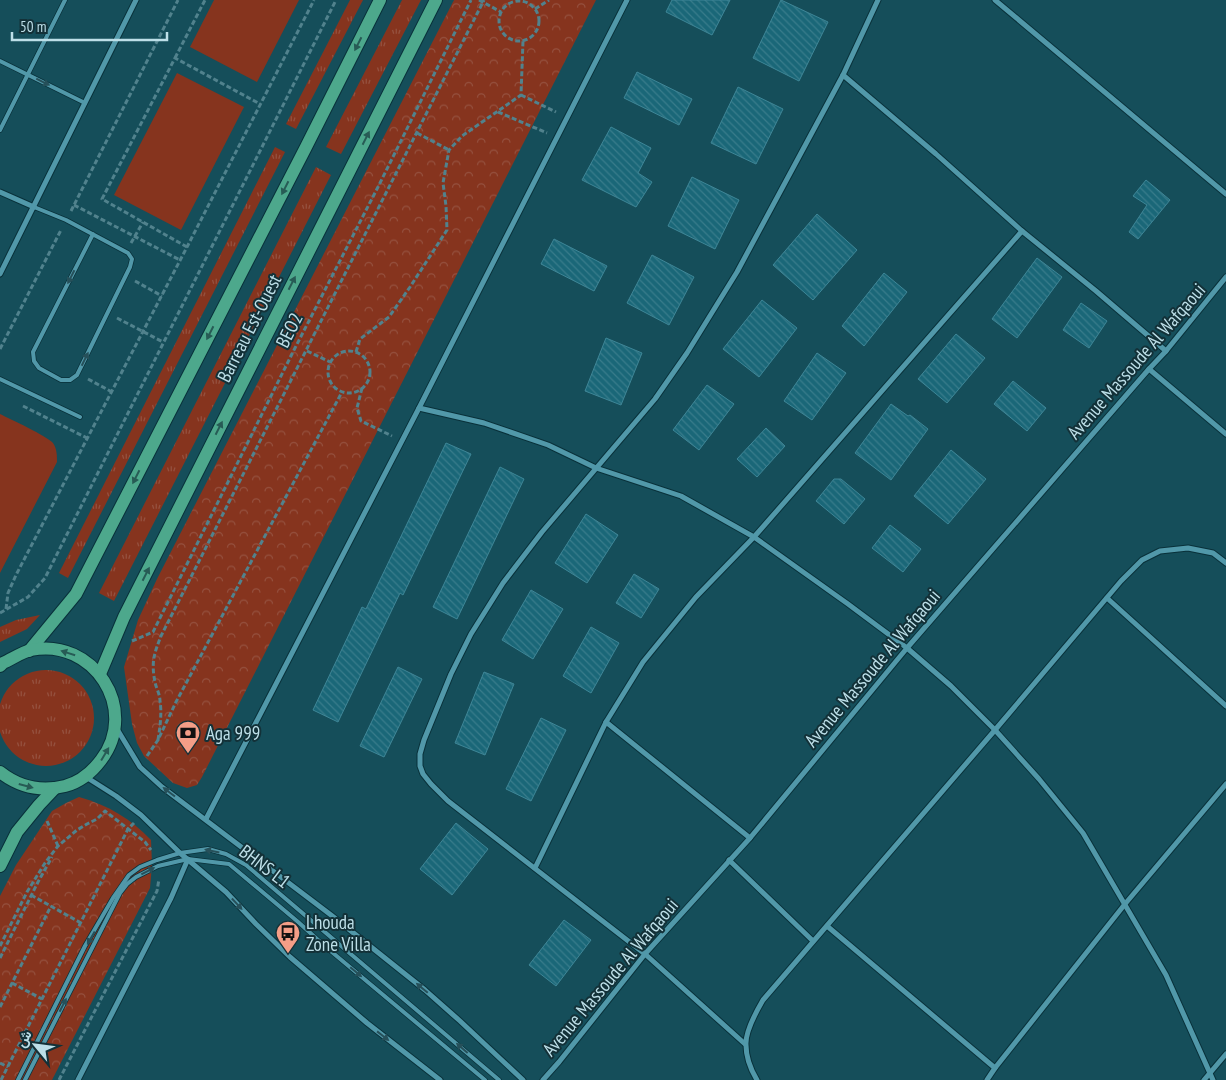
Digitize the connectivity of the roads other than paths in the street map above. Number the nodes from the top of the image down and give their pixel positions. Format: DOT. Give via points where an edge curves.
graph roads {
  1 [pos="65,0"];
  2 [pos="136,0"];
  3 [pos="380,0"];
  4 [pos="436,0"];
  5 [pos="627,0"];
  6 [pos="878,0"];
  7 [pos="995,0"];
  8 [pos="0,61"];
  9 [pos="28,75"];
  10 [pos="843,75"];
  11 [pos="85,103"];
  12 [pos="0,130"];
  13 [pos="0,192"];
  14 [pos="1226,194"];
  15 [pos="34,207"];
  16 [pos="1022,231"];
  17 [pos="93,234"];
  18 [pos="0,274"];
  19 [pos="1226,277"];
  20 [pos="1166,351"];
  21 [pos="1149,369"];
  22 [pos="0,379"];
  23 [pos="419,408"];
  24 [pos="80,418"];
  25 [pos="1226,434"];
  26 [pos="596,468"];
  27 [pos="754,537"];
  28 [pos="1226,563"];
  29 [pos="1107,598"];
  30 [pos="907,648"];
  31 [pos="29,651"];
  32 [pos="1,664"];
  33 [pos="100,674"];
  34 [pos="1226,706"];
  35 [pos="606,722"];
  36 [pos="115,726"];
  37 [pos="995,730"];
  38 [pos="0,772"];
  39 [pos="85,777"];
  40 [pos="1226,784"];
  41 [pos="55,788"];
  42 [pos="206,819"];
  43 [pos="750,838"];
  44 [pos="180,853"];
  45 [pos="188,859"];
  46 [pos="729,860"];
  47 [pos="0,866"];
  48 [pos="535,868"];
  49 [pos="1125,904"];
  50 [pos="827,926"];
  51 [pos="813,941"];
  52 [pos="644,954"];
  53 [pos="745,1044"];
  54 [pos="1226,1054"];
  55 [pos="994,1068"];
  56 [pos="1210,1073"];
  57 [pos="18,1080"];
  58 [pos="25,1080"];
  59 [pos="78,1080"];
  60 [pos="440,1080"];
  61 [pos="485,1080"];
  62 [pos="498,1080"];
  63 [pos="523,1080"];
  64 [pos="543,1080"];
  65 [pos="757,1080"];
  66 [pos="987,1080"];
  67 [pos="1204,1080"];
  68 [pos="1213,1080"];
  1 -- 9 [label="lane"];
  2 -- 11 [label="street"];
  3 -- 31 [label="main road, Barreau Est-Ouest, one-way" via="76,594"];
  33 -- 4 [label="main road, Barreau Est-Ouest, one-way" via="128,608"];
  5 -- 23 [label="street"];
  6 -- 10 [label="street"];
  7 -- 14 [label="street"];
  8 -- 9 [label="lane"];
  9 -- 11 [label="lane, one-way"];
  9 -- 12 [label="lane"];
  10 -- 16 [label="street"];
  10 -- 26 [label="street" via="713,312 656,399"];
  11 -- 15 [label="street"];
  13 -- 15 [label="street"];
  15 -- 17 [label="lane"];
  15 -- 18 [label="street"];
  16 -- 20 [label="street"];
  16 -- 27 [label="street"];
  17 -- 17 [label="lane, one-way" via="33,352 39,368 61,380 70,380 78,373 132,259"];
  19 -- 20 [label="street, Avenue Massoude Al Wafqaoui"];
  20 -- 21 [label="street, Avenue Massoude Al Wafqaoui"];
  21 -- 25 [label="street"];
  21 -- 30 [label="street, Avenue Massoude Al Wafqaoui"];
  22 -- 24 [label="lane"];
  23 -- 26 [label="street" via="484,423 548,444"];
  23 -- 42 [label="street"];
  26 -- 27 [label="street" via="682,496"];
  26 -- 48 [label="street" via="503,583 471,634 451,674 420,754 420,766 431,784"];
  27 -- 30 [label="street"];
  27 -- 35 [label="street" via="696,597 643,662"];
  28 -- 29 [label="street" via="1213,554 1188,548 1160,551 1142,560"];
  29 -- 34 [label="street"];
  29 -- 37 [label="street"];
  30 -- 37 [label="street"];
  30 -- 43 [label="street, Avenue Massoude Al Wafqaoui"];
  31 -- 32 [label="main road"];
  33 -- 31 [label="main road, one-way" via="75,655 60,650"];
  33 -- 36 [label="main road" via="112,699"];
  35 -- 43 [label="street"];
  35 -- 48 [label="street"];
  39 -- 36 [label="main road, one-way" via="105,755"];
  42 -- 36 [label="street, one-way" via="140,767"];
  37 -- 49 [label="street" via="1082,833"];
  37 -- 50 [label="street"];
  38 -- 41 [label="main road, one-way" via="17,783"];
  39 -- 41 [label="main road"];
  39 -- 44 [label="street" via="141,815"];
  40 -- 49 [label="street"];
  41 -- 47 [label="main road" via="17,832"];
  63 -- 42 [label="street, one-way" via="424,990"];
  43 -- 46 [label="street, Avenue Massoude Al Wafqaoui"];
  44 -- 45 [label="street"];
  44 -- 57 [label="lane, BHNS L1, one-way" via="140,867 113,898 85,946"];
  62 -- 44 [label="lane, BHNS L1, one-way" via="246,864 208,848"];
  58 -- 45 [label="lane, BHNS L1, one-way" via="120,893 143,873"];
  45 -- 59 [label="street"];
  45 -- 60 [label="street, one-way" via="321,984"];
  45 -- 61 [label="lane, BHNS L1, one-way" via="229,864"];
  46 -- 51 [label="street"];
  46 -- 52 [label="street, Avenue Massoude Al Wafqaoui"];
  48 -- 52 [label="street"];
  49 -- 55 [label="street"];
  49 -- 56 [label="street" via="1166,975"];
  50 -- 51 [label="street"];
  50 -- 55 [label="street"];
  51 -- 53 [label="street" via="763,1000 752,1020"];
  52 -- 53 [label="street"];
  52 -- 64 [label="street, Avenue Massoude Al Wafqaoui"];
  53 -- 65 [label="street"];
  54 -- 56 [label="street"];
  55 -- 66 [label="street"];
  56 -- 67 [label="street"];
  56 -- 68 [label="street"];
}
